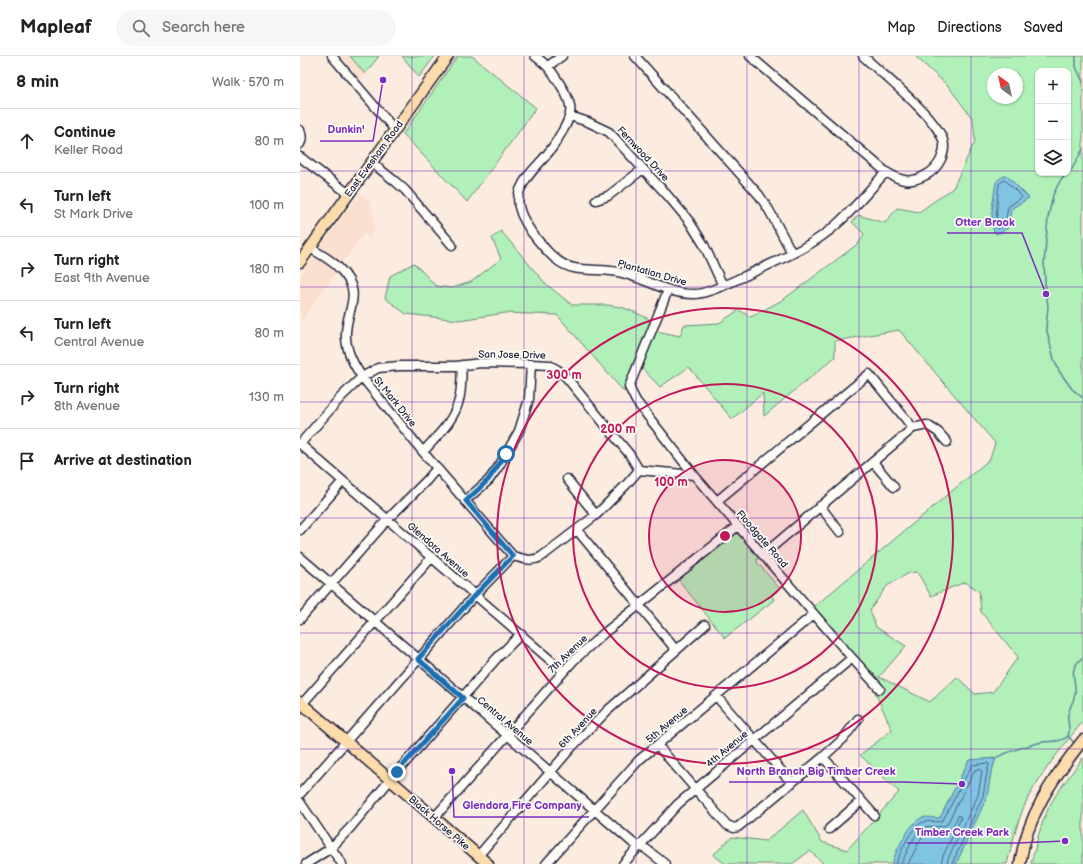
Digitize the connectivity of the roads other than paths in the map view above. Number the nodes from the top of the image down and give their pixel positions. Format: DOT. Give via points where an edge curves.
graph roads {
  1 [pos="332,56"];
  2 [pos="448,56"];
  3 [pos="535,56"];
  4 [pos="562,56"];
  5 [pos="635,56"];
  6 [pos="750,56"];
  7 [pos="863,56"];
  8 [pos="548,66"];
  9 [pos="570,116"];
  10 [pos="300,130"];
  11 [pos="395,130"];
  12 [pos="300,144"];
  13 [pos="300,157"];
  14 [pos="371,162"];
  15 [pos="643,169"];
  16 [pos="886,172"];
  17 [pos="349,194"];
  18 [pos="596,200"];
  19 [pos="452,245"];
  20 [pos="310,248"];
  21 [pos="792,253"];
  22 [pos="300,262"];
  23 [pos="723,286"];
  24 [pos="668,290"];
  25 [pos="531,364"];
  26 [pos="462,365"];
  27 [pos="362,377"];
  28 [pos="913,428"];
  29 [pos="947,442"];
  30 [pos="300,444"];
  31 [pos="423,452"];
  32 [pos="873,462"];
  33 [pos="437,468"];
  34 [pos="639,470"];
  35 [pos="694,475"];
  36 [pos="567,479"];
  37 [pos="343,481"];
  38 [pos="894,487"];
  39 [pos="466,501"];
  40 [pos="717,501"];
  41 [pos="820,506"];
  42 [pos="596,515"];
  43 [pos="388,519"];
  44 [pos="738,526"];
  45 [pos="300,530"];
  46 [pos="577,530"];
  47 [pos="840,532"];
  48 [pos="761,553"];
  49 [pos="513,556"];
  50 [pos="300,557"];
  51 [pos="432,557"];
  52 [pos="331,583"];
  53 [pos="475,595"];
  54 [pos="640,605"];
  55 [pos="814,614"];
  56 [pos="300,619"];
  57 [pos="374,621"];
  58 [pos="705,625"];
  59 [pos="521,634"];
  60 [pos="676,650"];
  61 [pos="852,658"];
  62 [pos="418,659"];
  63 [pos="564,671"];
  64 [pos="880,689"];
  65 [pos="716,696"];
  66 [pos="463,698"];
  67 [pos="301,703"];
  68 [pos="858,719"];
  69 [pos="507,735"];
  70 [pos="754,740"];
  71 [pos="1083,740"];
  72 [pos="345,742"];
  73 [pos="658,746"];
  74 [pos="823,757"];
  75 [pos="550,772"];
  76 [pos="390,780"];
  77 [pos="792,783"];
  78 [pos="694,789"];
  79 [pos="300,794"];
  80 [pos="861,801"];
  81 [pos="300,802"];
  82 [pos="595,811"];
  83 [pos="874,815"];
  84 [pos="434,818"];
  85 [pos="829,829"];
  86 [pos="639,846"];
  87 [pos="331,848"];
  88 [pos="478,856"];
  89 [pos="306,864"];
  90 [pos="342,864"];
  91 [pos="488,864"];
  92 [pos="546,864"];
  93 [pos="624,864"];
  94 [pos="665,864"];
  95 [pos="1020,864"];
  1 -- 11 [label="street"];
  2 -- 11 [label="main road, East Evesham Road"];
  3 -- 8 [label="street"];
  4 -- 8 [label="street"];
  5 -- 21 [label="street" via="760,195"];
  6 -- 16 [label="street"];
  7 -- 16 [label="street" via="932,121 943,139 942,157 932,172 909,181 898,179"];
  8 -- 9 [label="street" via="568,96"];
  9 -- 15 [label="street, Fernwood Drive" via="609,132"];
  9 -- 24 [label="street, Plantation Drive" via="554,146 520,190 518,207 521,216 553,257 564,265 617,272"];
  10 -- 12 [label="street"];
  11 -- 14 [label="main road, East Evesham Road"];
  13 -- 17 [label="street"];
  14 -- 17 [label="main road, East Evesham Road"];
  14 -- 19 [label="street" via="405,190"];
  15 -- 18 [label="street" via="608,196"];
  15 -- 23 [label="street, Fernwood Drive" via="689,221 704,245"];
  16 -- 21 [label="street, Plantation Drive" via="837,224 819,238"];
  17 -- 20 [label="main road, East Evesham Road"];
  20 -- 22 [label="main road, East Evesham Road"];
  20 -- 27 [label="street, St Mark Drive" via="340,268 353,290 346,330 347,349"];
  21 -- 23 [label="street, Plantation Drive"];
  23 -- 24 [label="street, Plantation Drive" via="696,294"];
  24 -- 35 [label="street, Floodgate Road" via="644,352 630,379 629,387 636,401"];
  25 -- 26 [label="street, San Jose Drive"];
  25 -- 34 [label="street, San Jose Drive" via="549,365 566,377 630,455"];
  25 -- 39 [label="street" via="529,399 519,431 499,466"];
  26 -- 27 [label="street, San Jose Drive" via="378,368"];
  26 -- 31 [label="street" via="459,400 455,412"];
  27 -- 30 [label="street, San Jose Drive"];
  27 -- 31 [label="street, St Mark Drive"];
  28 -- 29 [label="street" via="927,425"];
  28 -- 32 [label="street"];
  28 -- 40 [label="street" via="869,374"];
  30 -- 37 [label="street, Glendora Avenue"];
  31 -- 33 [label="street, St Mark Drive"];
  32 -- 38 [label="street"];
  32 -- 41 [label="street"];
  33 -- 39 [label="street, St Mark Drive"];
  33 -- 43 [label="street"];
  34 -- 35 [label="street"];
  34 -- 42 [label="street"];
  35 -- 40 [label="street, Floodgate Road"];
  36 -- 42 [label="street"];
  37 -- 43 [label="street, Glendora Avenue"];
  37 -- 45 [label="street"];
  39 -- 49 [label="street, St Mark Drive"];
  40 -- 44 [label="street, Floodgate Road"];
  41 -- 47 [label="street"];
  41 -- 48 [label="street" via="771,548"];
  42 -- 46 [label="street"];
  43 -- 51 [label="street, Glendora Avenue"];
  43 -- 52 [label="street"];
  44 -- 48 [label="street, Floodgate Road"];
  44 -- 54 [label="street, 7th Avenue"];
  46 -- 49 [label="street" via="536,560"];
  46 -- 54 [label="street"];
  48 -- 55 [label="street, Floodgate Road"];
  49 -- 53 [label="street"];
  50 -- 52 [label="street, Central Avenue"];
  51 -- 53 [label="street, Glendora Avenue"];
  51 -- 57 [label="street"];
  52 -- 56 [label="street"];
  52 -- 57 [label="street, Central Avenue"];
  53 -- 59 [label="street, Glendora Avenue"];
  53 -- 62 [label="street"];
  54 -- 60 [label="street"];
  54 -- 63 [label="street, 7th Avenue" via="603,634"];
  55 -- 61 [label="street, Floodgate Road"];
  55 -- 65 [label="street, 5th Avenue"];
  57 -- 62 [label="street, Central Avenue"];
  57 -- 67 [label="street"];
  58 -- 60 [label="street, 6th Avenue"];
  59 -- 63 [label="street, Glendora Avenue"];
  59 -- 66 [label="street"];
  60 -- 75 [label="street, 6th Avenue" via="607,711"];
  61 -- 64 [label="street, Floodgate Road"];
  61 -- 70 [label="street, 4th Avenue"];
  62 -- 66 [label="street, Central Avenue"];
  62 -- 72 [label="street"];
  63 -- 69 [label="street, 7th Avenue"];
  65 -- 70 [label="street"];
  65 -- 73 [label="street, 5th Avenue"];
  66 -- 69 [label="street, Central Avenue"];
  66 -- 76 [label="street"];
  67 -- 72 [label="main road, Black Horse Pike"];
  68 -- 74 [label="street" via="843,739"];
  69 -- 75 [label="street, Central Avenue"];
  69 -- 84 [label="street, 7th Avenue"];
  70 -- 77 [label="street"];
  70 -- 78 [label="street, 4th Avenue"];
  71 -- 95 [label="main road" via="1043,795"];
  72 -- 76 [label="main road, Black Horse Pike"];
  72 -- 79 [label="street"];
  73 -- 78 [label="street"];
  73 -- 82 [label="street, 5th Avenue" via="640,760"];
  74 -- 77 [label="street"];
  74 -- 80 [label="street"];
  75 -- 82 [label="street, Central Avenue"];
  75 -- 88 [label="street, 6th Avenue"];
  76 -- 84 [label="main road, Black Horse Pike"];
  76 -- 87 [label="street"];
  77 -- 78 [label="street" via="734,828 727,825"];
  78 -- 86 [label="street, 4th Avenue"];
  80 -- 83 [label="street"];
  80 -- 85 [label="street"];
  81 -- 87 [label="street"];
  82 -- 86 [label="street, Central Avenue"];
  82 -- 92 [label="street, 5th Avenue"];
  84 -- 88 [label="main road, Black Horse Pike"];
  86 -- 93 [label="street, 4th Avenue"];
  86 -- 94 [label="street, Central Avenue"];
  87 -- 89 [label="street"];
  87 -- 90 [label="street"];
  88 -- 91 [label="main road, Black Horse Pike"];
}
